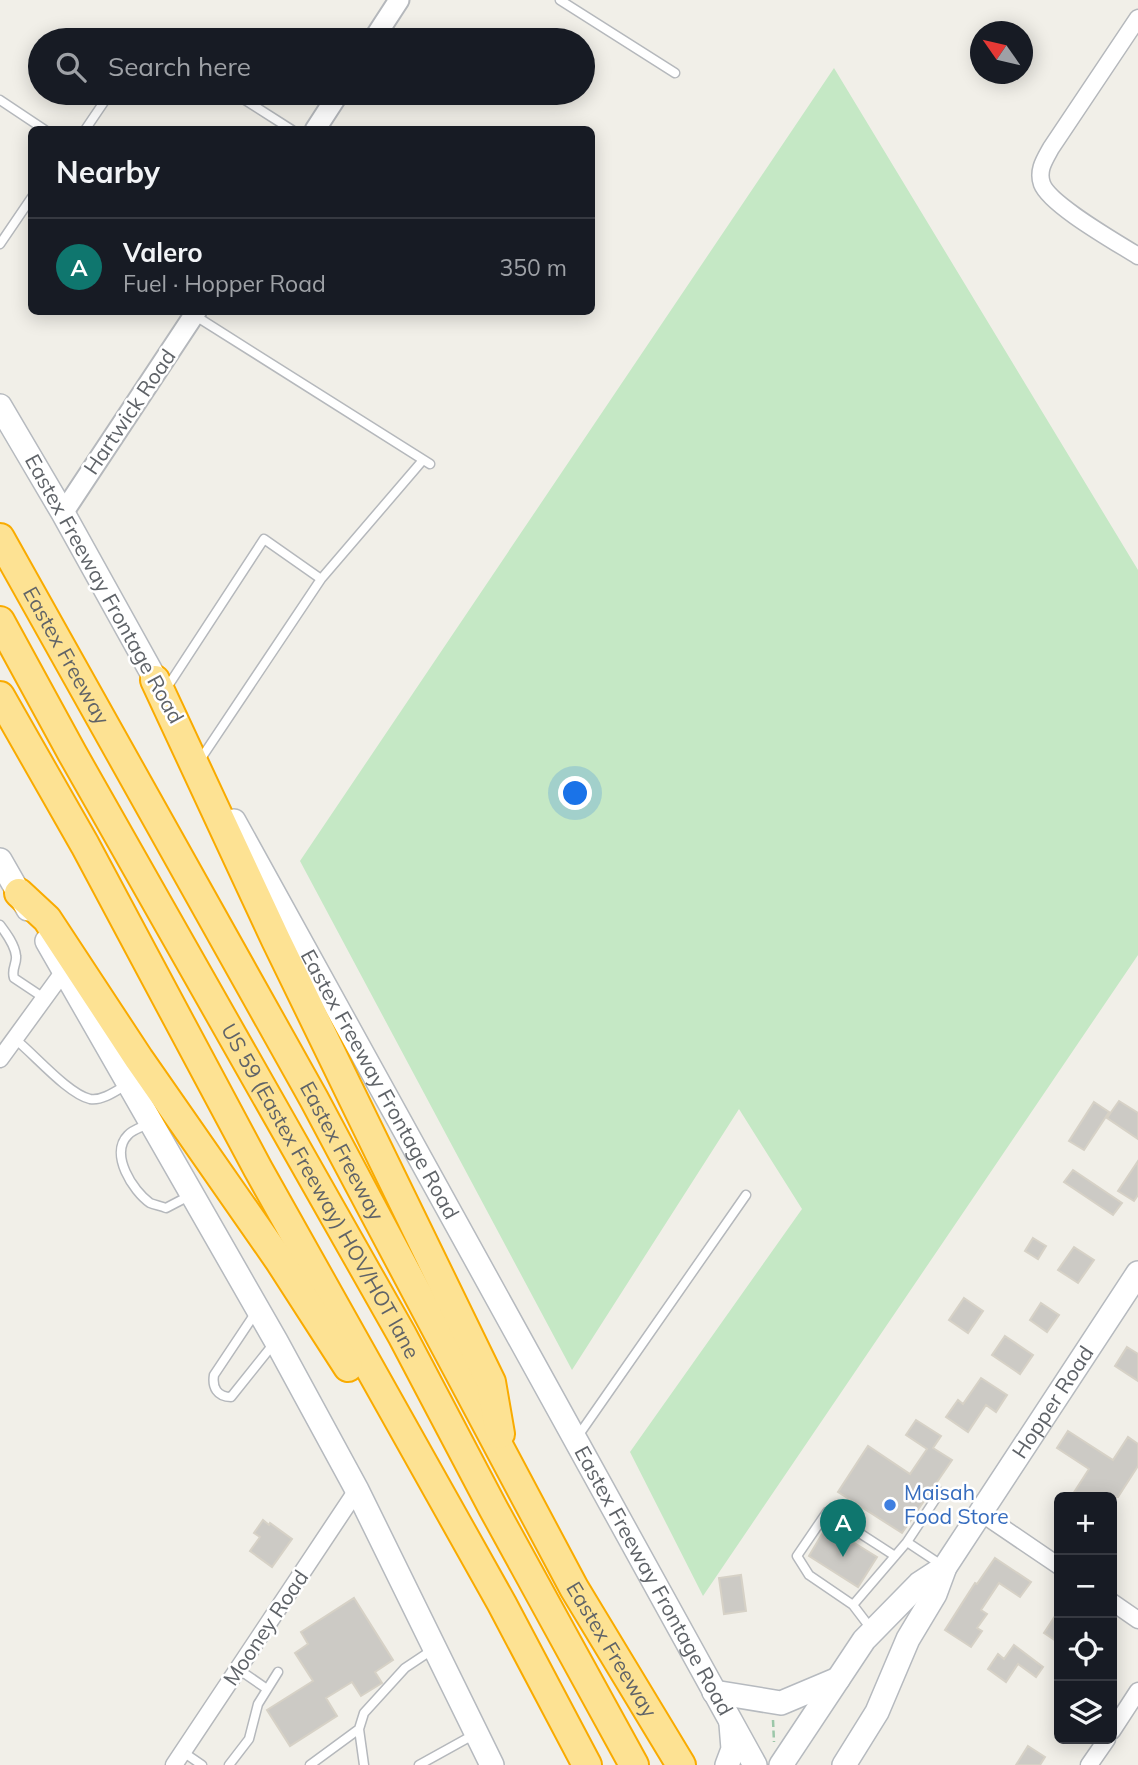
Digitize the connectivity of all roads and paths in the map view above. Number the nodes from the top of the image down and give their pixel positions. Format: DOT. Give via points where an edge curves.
graph roads {
  1 [pos="399,0"];
  2 [pos="560,0"];
  3 [pos="1138,18"];
  4 [pos="381,28"];
  5 [pos="675,73"];
  6 [pos="0,100"];
  7 [pos="102,105"];
  8 [pos="253,105"];
  9 [pos="331,105"];
  10 [pos="39,126"];
  11 [pos="88,126"];
  12 [pos="286,126"];
  13 [pos="318,126"];
  14 [pos="28,203"];
  15 [pos="0,244"];
  16 [pos="1138,257"];
  17 [pos="194,315"];
  18 [pos="198,315"];
  19 [pos="0,405"];
  20 [pos="63,513"];
  21 [pos="0,538"];
  22 [pos="321,579"];
  23 [pos="0,621"];
  24 [pos="159,686"];
  25 [pos="0,696"];
  26 [pos="200,760"];
  27 [pos="0,861"];
  28 [pos="19,893"];
  29 [pos="0,925"];
  30 [pos="64,971"];
  31 [pos="44,998"];
  32 [pos="15,1039"];
  33 [pos="0,1059"];
  34 [pos="128,1083"];
  35 [pos="151,1122"];
  36 [pos="192,1194"];
  37 [pos="746,1195"];
  38 [pos="1138,1273"];
  39 [pos="257,1310"];
  40 [pos="276,1341"];
  41 [pos="576,1438"];
  42 [pos="505,1461"];
  43 [pos="357,1490"];
  44 [pos="940,1492"];
  45 [pos="981,1513"];
  46 [pos="907,1542"];
  47 [pos="895,1556"];
  48 [pos="1054,1563"];
  49 [pos="945,1567"];
  50 [pos="502,1604"];
  51 [pos="853,1605"];
  52 [pos="1117,1605"];
  53 [pos="1138,1620"];
  54 [pos="872,1630"];
  55 [pos="435,1648"];
  56 [pos="238,1669"];
  57 [pos="278,1672"];
  58 [pos="838,1679"];
  59 [pos="267,1689"];
  60 [pos="1138,1691"];
  61 [pos="714,1692"];
  62 [pos="772,1711"];
  63 [pos="731,1722"];
  64 [pos="1117,1723"];
  65 [pos="359,1729"];
  66 [pos="476,1732"];
  67 [pos="1104,1744"];
  68 [pos="778,1756"];
  69 [pos="179,1758"];
  70 [pos="677,1759"];
  71 [pos="202,1765"];
  72 [pos="229,1765"];
  73 [pos="310,1765"];
  74 [pos="363,1765"];
  75 [pos="419,1765"];
  76 [pos="492,1765"];
  77 [pos="587,1765"];
  78 [pos="634,1765"];
  79 [pos="727,1765"];
  80 [pos="755,1765"];
  81 [pos="844,1765"];
  82 [pos="1089,1765"];
  1 -- 4 [label="street"];
  2 -- 5 [label="lane"];
  3 -- 16 [label="street" via="1040,168 1042,184 1052,199"];
  6 -- 10 [label="lane"];
  7 -- 11 [label="lane"];
  8 -- 12 [label="lane"];
  9 -- 13 [label="street"];
  14 -- 15 [label="lane"];
  17 -- 20 [label="street, Hartwick Road"];
  18 -- 22 [label="lane" via="426,462"];
  19 -- 20 [label="main road, Eastex Freeway Frontage Road"];
  20 -- 24 [label="main road, Eastex Freeway Frontage Road"];
  21 -- 42 [label="highway, Eastex Freeway" via="314,1099"];
  22 -- 24 [label="lane" via="264,539"];
  22 -- 26 [label="lane"];
  23 -- 78 [label="highway, US 59 (Eastex Freeway) HOV/HOT lane" via="402,1335"];
  24 -- 26 [label="main road, Eastex Freeway Frontage Road"];
  24 -- 42 [label="highway" via="276,940 491,1382"];
  25 -- 50 [label="highway" via="264,1181"];
  26 -- 41 [label="main road, Eastex Freeway Frontage Road"];
  27 -- 28 [label="main road"];
  28 -- 30 [label="main road"];
  28 -- 50 [label="highway" via="47,919 279,1260"];
  29 -- 31 [label="lane" via="16,955 14,978"];
  30 -- 31 [label="street"];
  30 -- 34 [label="main road"];
  31 -- 32 [label="street"];
  32 -- 33 [label="street"];
  32 -- 34 [label="lane" via="72,1090 91,1099 106,1097"];
  34 -- 35 [label="main road"];
  35 -- 36 [label="main road"];
  35 -- 36 [label="lane" via="128,1135 121,1149 123,1166 135,1189 152,1204 166,1208"];
  36 -- 39 [label="main road"];
  37 -- 41 [label="lane"];
  38 -- 45 [label="main road, Hopper Road"];
  39 -- 40 [label="main road"];
  39 -- 40 [label="lane" via="214,1375 216,1391 231,1396"];
  40 -- 43 [label="main road"];
  41 -- 61 [label="main road, Eastex Freeway Frontage Road"];
  42 -- 70 [label="highway, Eastex Freeway" via="574,1588"];
  43 -- 55 [label="main road"];
  43 -- 56 [label="street, Mooney Road"];
  44 -- 46 [label="lane"];
  45 -- 48 [label="street"];
  45 -- 49 [label="main road, Hopper Road"];
  46 -- 47 [label="lane"];
  46 -- 49 [label="lane"];
  47 -- 51 [label="lane"];
  47 -- 51 [label="lane" via="827,1512 797,1556 809,1576"];
  49 -- 54 [label="main road, Hopper Road" via="919,1584"];
  49 -- 81 [label="main road, Hopper Road" via="877,1712"];
  50 -- 77 [label="highway"];
  51 -- 54 [label="lane"];
  52 -- 53 [label="street"];
  54 -- 58 [label="main road, Hopper Road"];
  55 -- 65 [label="lane" via="405,1668 364,1713"];
  55 -- 66 [label="main road"];
  56 -- 59 [label="lane"];
  56 -- 69 [label="street, Mooney Road"];
  57 -- 59 [label="lane"];
  58 -- 61 [label="main road" via="780,1703"];
  58 -- 68 [label="main road, Hopper Road"];
  59 -- 72 [label="lane" via="249,1739"];
  60 -- 64 [label="street"];
  61 -- 63 [label="main road, Eastex Freeway Frontage Road"];
  62 -- 68 [label="path"];
  63 -- 79 [label="main road" via="733,1749"];
  63 -- 80 [label="main road, Eastex Freeway Frontage Road"];
  65 -- 73 [label="lane"];
  65 -- 74 [label="lane"];
  66 -- 75 [label="lane"];
  66 -- 76 [label="main road"];
  67 -- 82 [label="street"];
  69 -- 71 [label="lane"];
}
